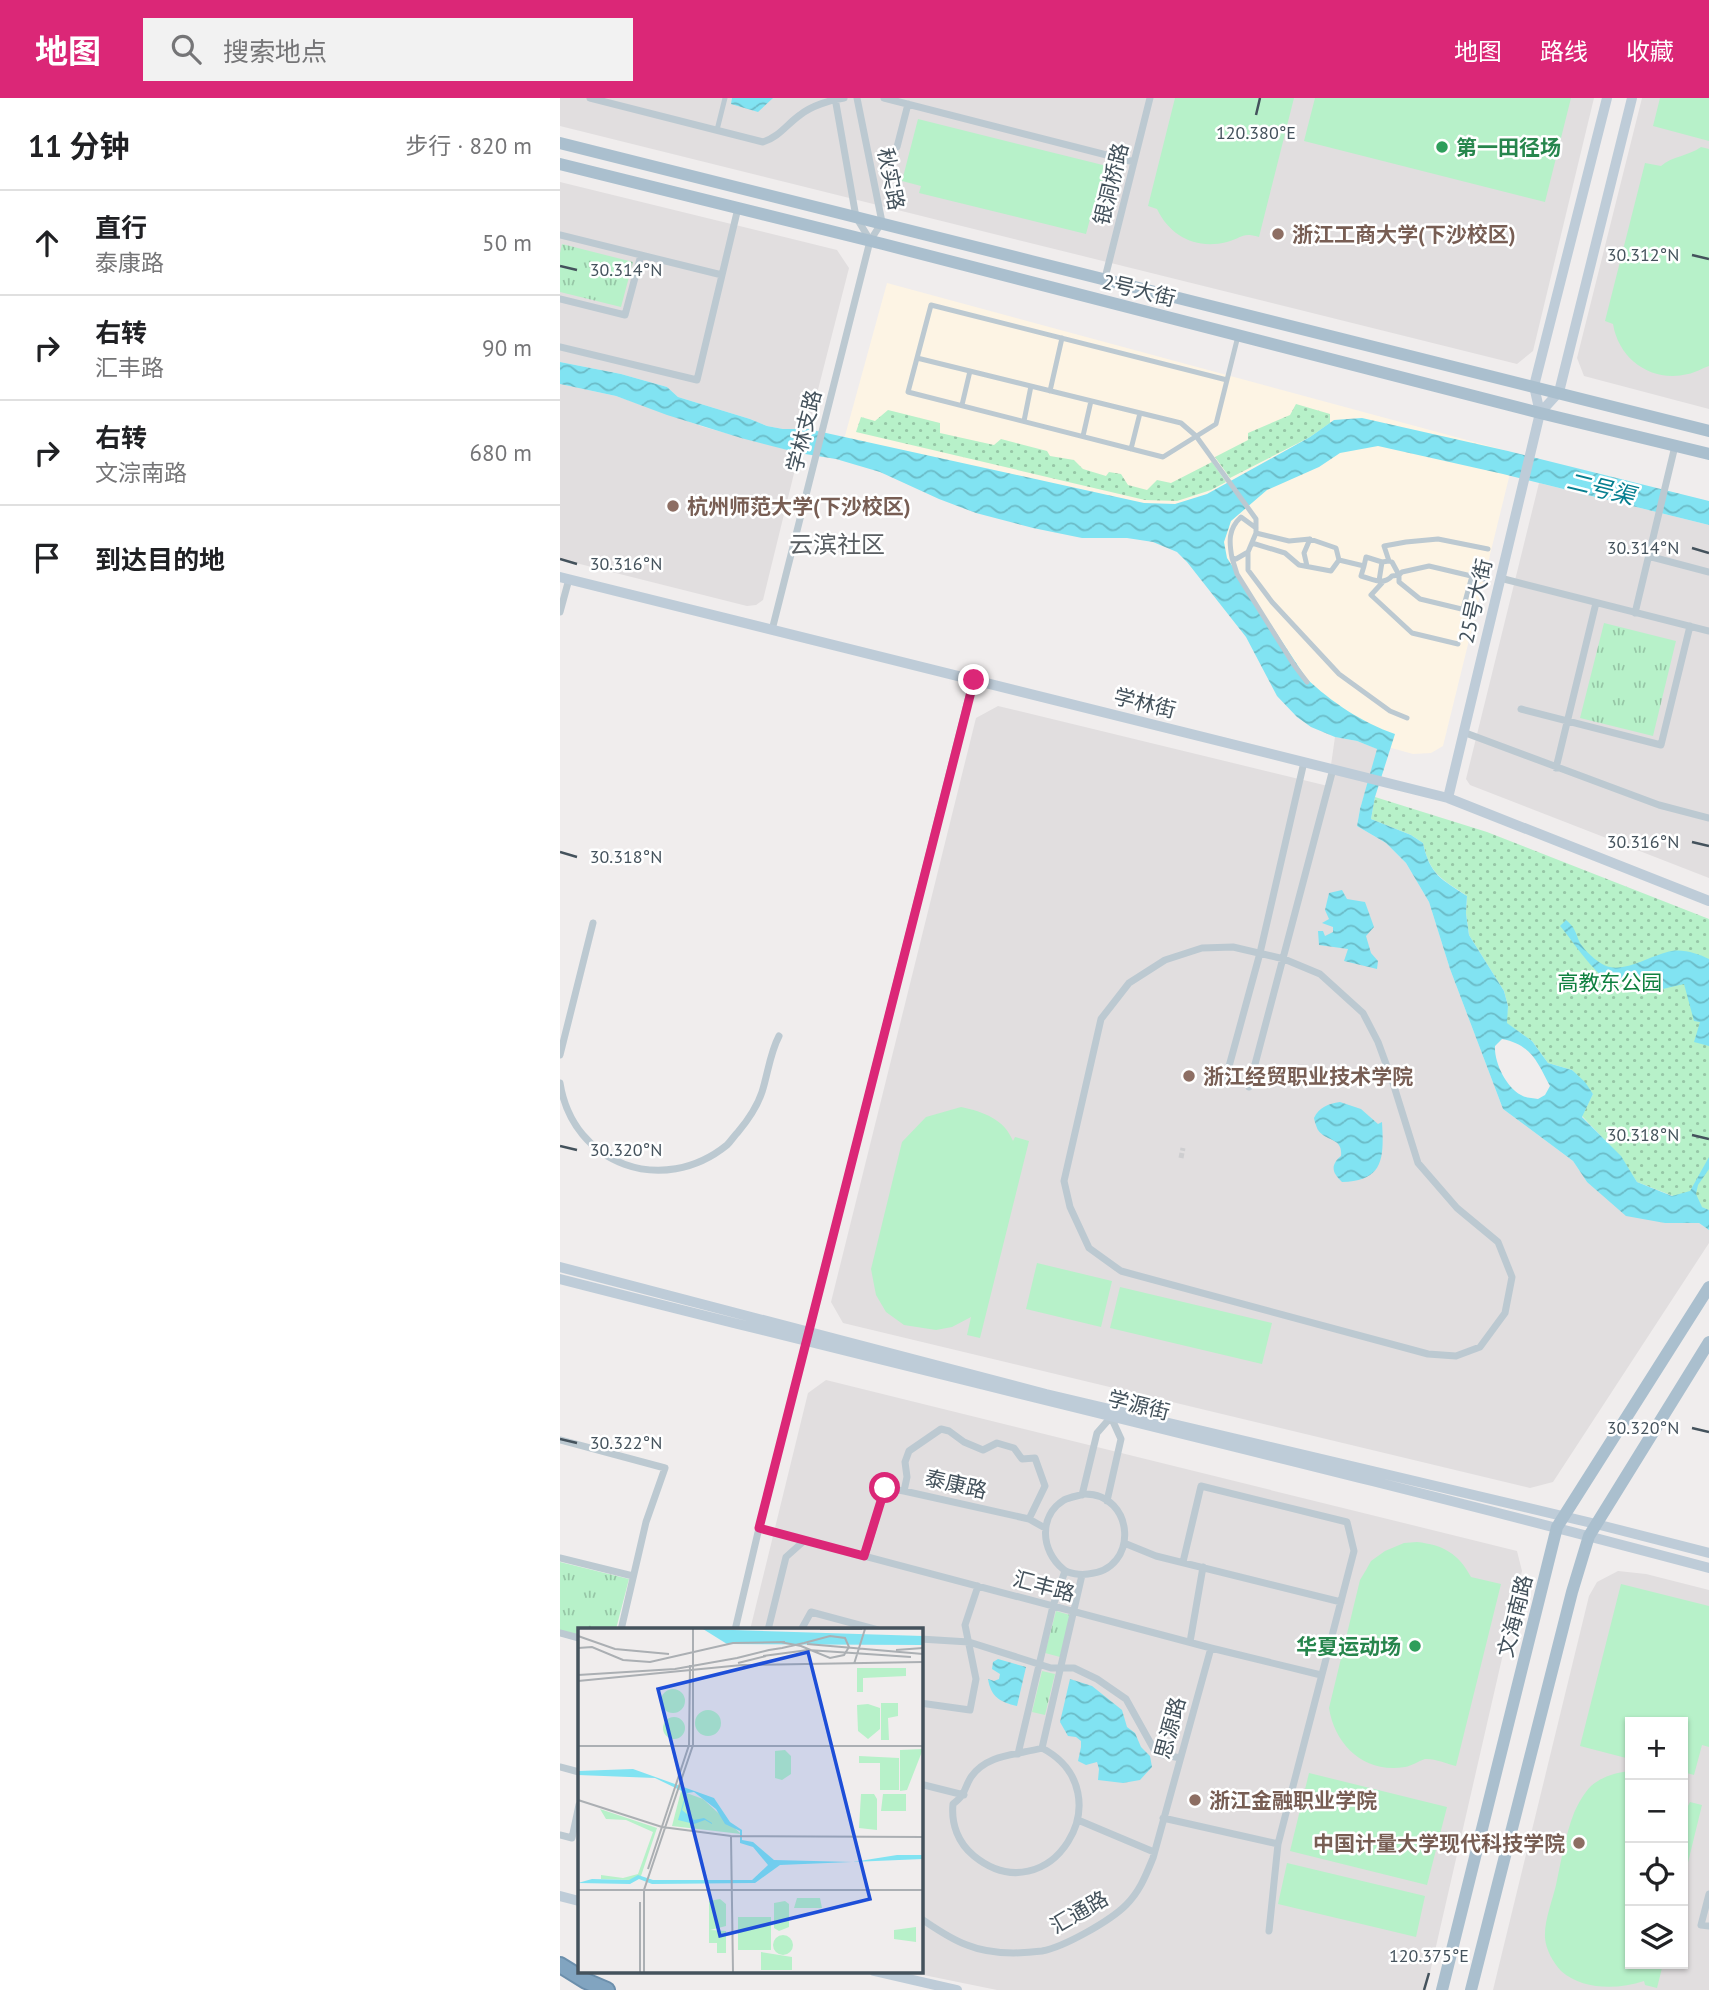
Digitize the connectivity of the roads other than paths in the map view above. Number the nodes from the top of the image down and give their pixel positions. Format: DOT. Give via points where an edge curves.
graph roads {
  1 [pos="590,98"];
  2 [pos="725,98"];
  3 [pos="844,98"];
  4 [pos="857,98"];
  5 [pos="884,98"];
  6 [pos="1150,98"];
  7 [pos="1607,98"];
  8 [pos="1632,98"];
  9 [pos="835,99"];
  10 [pos="908,104"];
  11 [pos="717,130"];
  12 [pos="560,142"];
  13 [pos="897,147"];
  14 [pos="1134,162"];
  15 [pos="560,164"];
  16 [pos="738,208"];
  17 [pos="856,217"];
  18 [pos="882,222"];
  19 [pos="560,235"];
  20 [pos="870,241"];
  21 [pos="641,255"];
  22 [pos="722,275"];
  23 [pos="1105,278"];
  24 [pos="560,299"];
  25 [pos="1238,335"];
  26 [pos="1062,338"];
  27 [pos="560,347"];
  28 [pos="918,358"];
  29 [pos="970,371"];
  30 [pos="1227,380"];
  31 [pos="1031,386"];
  32 [pos="1534,386"];
  33 [pos="1050,391"];
  34 [pos="1559,392"];
  35 [pos="1091,401"];
  36 [pos="962,405"];
  37 [pos="1140,413"];
  38 [pos="1540,413"];
  39 [pos="1024,421"];
  40 [pos="1709,430"];
  41 [pos="1083,436"];
  42 [pos="1196,436"];
  43 [pos="1675,446"];
  44 [pos="1131,449"];
  45 [pos="1709,454"];
  46 [pos="1256,531"];
  47 [pos="1310,539"];
  48 [pos="1252,543"];
  49 [pos="1488,549"];
  50 [pos="1248,552"];
  51 [pos="1648,556"];
  52 [pos="1232,558"];
  53 [pos="1339,560"];
  54 [pos="1386,561"];
  55 [pos="1307,566"];
  56 [pos="1364,566"];
  57 [pos="1709,572"];
  58 [pos="1399,575"];
  59 [pos="1472,576"];
  60 [pos="564,578"];
  61 [pos="1500,578"];
  62 [pos="1484,579"];
  63 [pos="1381,582"];
  64 [pos="1596,603"];
  65 [pos="1463,609"];
  66 [pos="560,612"];
  67 [pos="1474,612"];
  68 [pos="1635,613"];
  69 [pos="1690,626"];
  70 [pos="772,630"];
  71 [pos="1709,631"];
  72 [pos="1458,644"];
  73 [pos="974,680"];
  74 [pos="1307,682"];
  75 [pos="1521,709"];
  76 [pos="1407,718"];
  77 [pos="1567,722"];
  78 [pos="1463,732"];
  79 [pos="1304,762"];
  80 [pos="1556,768"];
  81 [pos="1333,769"];
  82 [pos="1448,798"];
  83 [pos="1709,818"];
  84 [pos="1709,901"];
  85 [pos="593,923"];
  86 [pos="1260,953"];
  87 [pos="1284,959"];
  88 [pos="779,1036"];
  89 [pos="560,1055"];
  90 [pos="1226,1081"];
  91 [pos="560,1083"];
  92 [pos="1249,1087"];
  93 [pos="560,1268"];
  94 [pos="560,1279"];
  95 [pos="1709,1287"];
  96 [pos="807,1337"];
  97 [pos="1709,1342"];
  98 [pos="1111,1417"];
  99 [pos="560,1440"];
  100 [pos="904,1491"];
  101 [pos="1082,1495"];
  102 [pos="1107,1501"];
  103 [pos="1029,1519"];
  104 [pos="1560,1522"];
  105 [pos="1596,1524"];
  106 [pos="759,1528"];
  107 [pos="1045,1528"];
  108 [pos="1589,1536"];
  109 [pos="805,1540"];
  110 [pos="1124,1543"];
  111 [pos="1709,1553"];
  112 [pos="864,1556"];
  113 [pos="560,1558"];
  114 [pos="1183,1562"];
  115 [pos="1203,1567"];
  116 [pos="1709,1568"];
  117 [pos="1065,1572"];
  118 [pos="1082,1575"];
  119 [pos="633,1576"];
  120 [pos="978,1586"];
  121 [pos="1341,1602"];
  122 [pos="1053,1606"];
  123 [pos="1074,1612"];
  124 [pos="621,1628"];
  125 [pos="735,1628"];
  126 [pos="768,1628"];
  127 [pos="802,1628"];
  128 [pos="874,1628"];
  129 [pos="560,1633"];
  130 [pos="578,1638"];
  131 [pos="922,1639"];
  132 [pos="1190,1642"];
  133 [pos="1211,1648"];
  134 [pos="1321,1675"];
  135 [pos="922,1703"];
  136 [pos="1042,1748"];
  137 [pos="1018,1754"];
  138 [pos="1180,1758"];
  139 [pos="560,1767"];
  140 [pos="578,1772"];
  141 [pos="922,1785"];
  142 [pos="964,1796"];
  143 [pos="578,1810"];
  144 [pos="1164,1818"];
  145 [pos="1078,1820"];
  146 [pos="560,1835"];
  147 [pos="1278,1844"];
  148 [pos="1154,1852"];
  149 [pos="1709,1894"];
  150 [pos="560,1896"];
  151 [pos="578,1901"];
  152 [pos="922,1919"];
  153 [pos="1709,1926"];
  154 [pos="1269,1931"];
  155 [pos="560,1965"];
  156 [pos="878,1972"];
  157 [pos="607,1990"];
  158 [pos="957,1990"];
  159 [pos="1442,1990"];
  160 [pos="1471,1990"];
  1 -- 11 [label="street"];
  2 -- 11 [label="street"];
  3 -- 9 [label="street"];
  4 -- 18 [label="street, 秋实路"];
  5 -- 10 [label="street"];
  6 -- 14 [label="street, 银洞桥路"];
  7 -- 32 [label="main road, 25号大街"];
  8 -- 34 [label="main road, 25号大街"];
  9 -- 11 [label="street" via="802,113 773,139 763,142"];
  9 -- 17 [label="street, 秋实路"];
  10 -- 13 [label="street"];
  10 -- 14 [label="street"];
  12 -- 17 [label="main road, 2号大街"];
  14 -- 23 [label="street, 银洞桥路"];
  15 -- 16 [label="main road, 2号大街"];
  16 -- 20 [label="main road, 2号大街"];
  16 -- 22 [label="street"];
  17 -- 18 [label="main road, 2号大街"];
  17 -- 20 [label="street, 秋实路"];
  18 -- 20 [label="street, 秋实路"];
  18 -- 23 [label="main road, 2号大街"];
  19 -- 21 [label="street"];
  20 -- 25 [label="main road, 2号大街"];
  20 -- 70 [label="street, 学林支路"];
  21 -- 22 [label="street"];
  21 -- 24 [label="street" via="625,316"];
  22 -- 27 [label="street" via="697,380"];
  23 -- 32 [label="main road, 2号大街"];
  25 -- 30 [label="street"];
  25 -- 38 [label="main road, 2号大街"];
  26 -- 28 [label="street" via="931,305"];
  26 -- 30 [label="street"];
  26 -- 33 [label="street"];
  28 -- 29 [label="street"];
  28 -- 36 [label="street" via="908,392"];
  29 -- 31 [label="street"];
  29 -- 36 [label="street"];
  30 -- 42 [label="street" via="1216,424"];
  31 -- 33 [label="street"];
  31 -- 39 [label="street"];
  32 -- 34 [label="main road, 2号大街"];
  32 -- 38 [label="main road, 25号大街"];
  33 -- 35 [label="street"];
  34 -- 38 [label="main road, 25号大街"];
  34 -- 40 [label="main road, 2号大街"];
  35 -- 37 [label="street"];
  35 -- 41 [label="street"];
  36 -- 39 [label="street"];
  37 -- 42 [label="street" via="1181,423"];
  37 -- 44 [label="street"];
  38 -- 43 [label="main road, 2号大街"];
  38 -- 61 [label="main road, 25号大街"];
  39 -- 41 [label="street"];
  41 -- 44 [label="street"];
  42 -- 44 [label="street" via="1163,457"];
  42 -- 46 [label="street" via="1256,519"];
  43 -- 45 [label="main road, 2号大街"];
  43 -- 51 [label="street"];
  46 -- 47 [label="street" via="1289,541"];
  46 -- 48 [label="street"];
  46 -- 52 [label="street" via="1241,517 1230,532"];
  47 -- 53 [label="street" via="1336,548"];
  47 -- 55 [label="street" via="1304,553"];
  48 -- 50 [label="street"];
  48 -- 55 [label="street" via="1285,553"];
  49 -- 54 [label="street" via="1438,539 1406,542 1384,546"];
  50 -- 52 [label="street"];
  50 -- 76 [label="street" via="1248,570 1310,645 1339,674"];
  51 -- 57 [label="street"];
  51 -- 68 [label="street"];
  52 -- 74 [label="street" via="1237,574"];
  53 -- 55 [label="street" via="1331,571"];
  53 -- 56 [label="street"];
  54 -- 56 [label="street" via="1366,556"];
  54 -- 58 [label="street" via="1392,562"];
  54 -- 63 [label="street"];
  56 -- 63 [label="street" via="1362,576"];
  58 -- 59 [label="street" via="1429,566"];
  58 -- 63 [label="street"];
  58 -- 65 [label="street" via="1399,582 1420,599"];
  59 -- 62 [label="street"];
  59 -- 65 [label="street"];
  60 -- 66 [label="street"];
  60 -- 70 [label="main road, 学林街"];
  61 -- 64 [label="street"];
  61 -- 78 [label="main road, 25号大街"];
  63 -- 72 [label="street" via="1371,595 1412,633"];
  64 -- 68 [label="street"];
  64 -- 77 [label="street"];
  65 -- 67 [label="street"];
  68 -- 69 [label="street"];
  69 -- 71 [label="street"];
  69 -- 77 [label="street" via="1661,745"];
  70 -- 73 [label="main road, 学林街"];
  73 -- 79 [label="main road, 学林街"];
  73 -- 96 [label="street"];
  75 -- 77 [label="street"];
  77 -- 80 [label="street"];
  78 -- 80 [label="street"];
  78 -- 82 [label="main road, 25号大街"];
  79 -- 81 [label="main road, 学林街"];
  79 -- 86 [label="street"];
  80 -- 83 [label="street"];
  81 -- 82 [label="main road, 学林街"];
  81 -- 87 [label="street"];
  82 -- 84 [label="main road, 学林街"];
  85 -- 89 [label="street"];
  86 -- 87 [label="street"];
  86 -- 87 [label="street" via="1233,947 1202,948 1166,960 1129,983 1101,1020 1064,1181 1089,1248 1121,1272 1428,1354 1456,1356 1480,1347 1505,1313 1511,1277 1498,1242 1457,1208 1418,1163 1394,1083 1363,1013 1320,974"];
  86 -- 90 [label="street"];
  87 -- 92 [label="street"];
  88 -- 91 [label="street" via="750,1118 727,1144 694,1165 665,1171 632,1168 602,1153 575,1127"];
  93 -- 96 [label="main road"];
  94 -- 96 [label="main road, 学源街"];
  95 -- 104 [label="main road, 文海南路"];
  96 -- 98 [label="main road, 学源街"];
  96 -- 104 [label="main road"];
  96 -- 106 [label="street"];
  97 -- 105 [label="main road"];
  98 -- 101 [label="street" via="1097,1433"];
  98 -- 102 [label="street" via="1121,1439"];
  98 -- 104 [label="main road, 学源街"];
  99 -- 119 [label="street" via="665,1468"];
  100 -- 103 [label="street, 泰康路"];
  100 -- 103 [label="street" via="909,1451 941,1429 983,1450 997,1443 1013,1448 1022,1459 1035,1458 1045,1486"];
  100 -- 112 [label="street, 泰康路" via="885,1488"];
  101 -- 102 [label="street"];
  101 -- 107 [label="street" via="1056,1506"];
  102 -- 110 [label="street" via="1125,1526"];
  103 -- 107 [label="street, 泰康路"];
  104 -- 105 [label="main road"];
  104 -- 108 [label="main road, 学源街"];
  104 -- 159 [label="main road, 文海南路"];
  105 -- 108 [label="main road"];
  105 -- 111 [label="main road"];
  106 -- 109 [label="street, 汇丰路"];
  106 -- 125 [label="street"];
  107 -- 117 [label="street" via="1048,1550"];
  108 -- 116 [label="main road, 学源街"];
  108 -- 160 [label="main road"];
  109 -- 112 [label="street, 汇丰路"];
  109 -- 126 [label="street" via="786,1558"];
  110 -- 114 [label="street"];
  110 -- 118 [label="street" via="1116,1561 1106,1569"];
  112 -- 120 [label="street, 汇丰路"];
  113 -- 119 [label="street"];
  114 -- 115 [label="street"];
  114 -- 121 [label="street" via="1201,1486 1347,1522 1354,1551"];
  115 -- 121 [label="street"];
  115 -- 132 [label="street"];
  117 -- 118 [label="street"];
  117 -- 122 [label="street"];
  118 -- 123 [label="street"];
  119 -- 124 [label="street"];
  120 -- 122 [label="street, 汇丰路"];
  120 -- 135 [label="street" via="965,1625 976,1679 970,1710"];
  121 -- 134 [label="street"];
  122 -- 123 [label="street, 汇丰路"];
  122 -- 137 [label="street"];
  123 -- 132 [label="street, 汇丰路"];
  123 -- 136 [label="street"];
  127 -- 128 [label="street" via="811,1612"];
  129 -- 130 [label="street"];
  131 -- 138 [label="street" via="969,1642 1051,1668 1074,1668 1126,1699 1156,1753"];
  132 -- 133 [label="street, 汇丰路"];
  133 -- 134 [label="street, 汇丰路"];
  133 -- 138 [label="street, 思源路"];
  134 -- 147 [label="street"];
  136 -- 137 [label="street"];
  136 -- 145 [label="street" via="1074,1780"];
  137 -- 142 [label="street" via="985,1762 971,1778"];
  138 -- 144 [label="street, 思源路"];
  139 -- 140 [label="street"];
  141 -- 142 [label="street"];
  142 -- 145 [label="street" via="953,1804 959,1837 974,1856 1009,1872 1051,1862 1064,1850"];
  143 -- 146 [label="street" via="572,1838"];
  144 -- 147 [label="street"];
  144 -- 148 [label="street, 汇通路"];
  145 -- 148 [label="street"];
  147 -- 154 [label="street"];
  148 -- 152 [label="street, 汇通路" via="1144,1882 1126,1905 1100,1925 1044,1951 967,1946"];
  149 -- 153 [label="street" via="1701,1924"];
  150 -- 151 [label="main road"];
  155 -- 157 [label="highway"];
  156 -- 158 [label="main road"];
}
